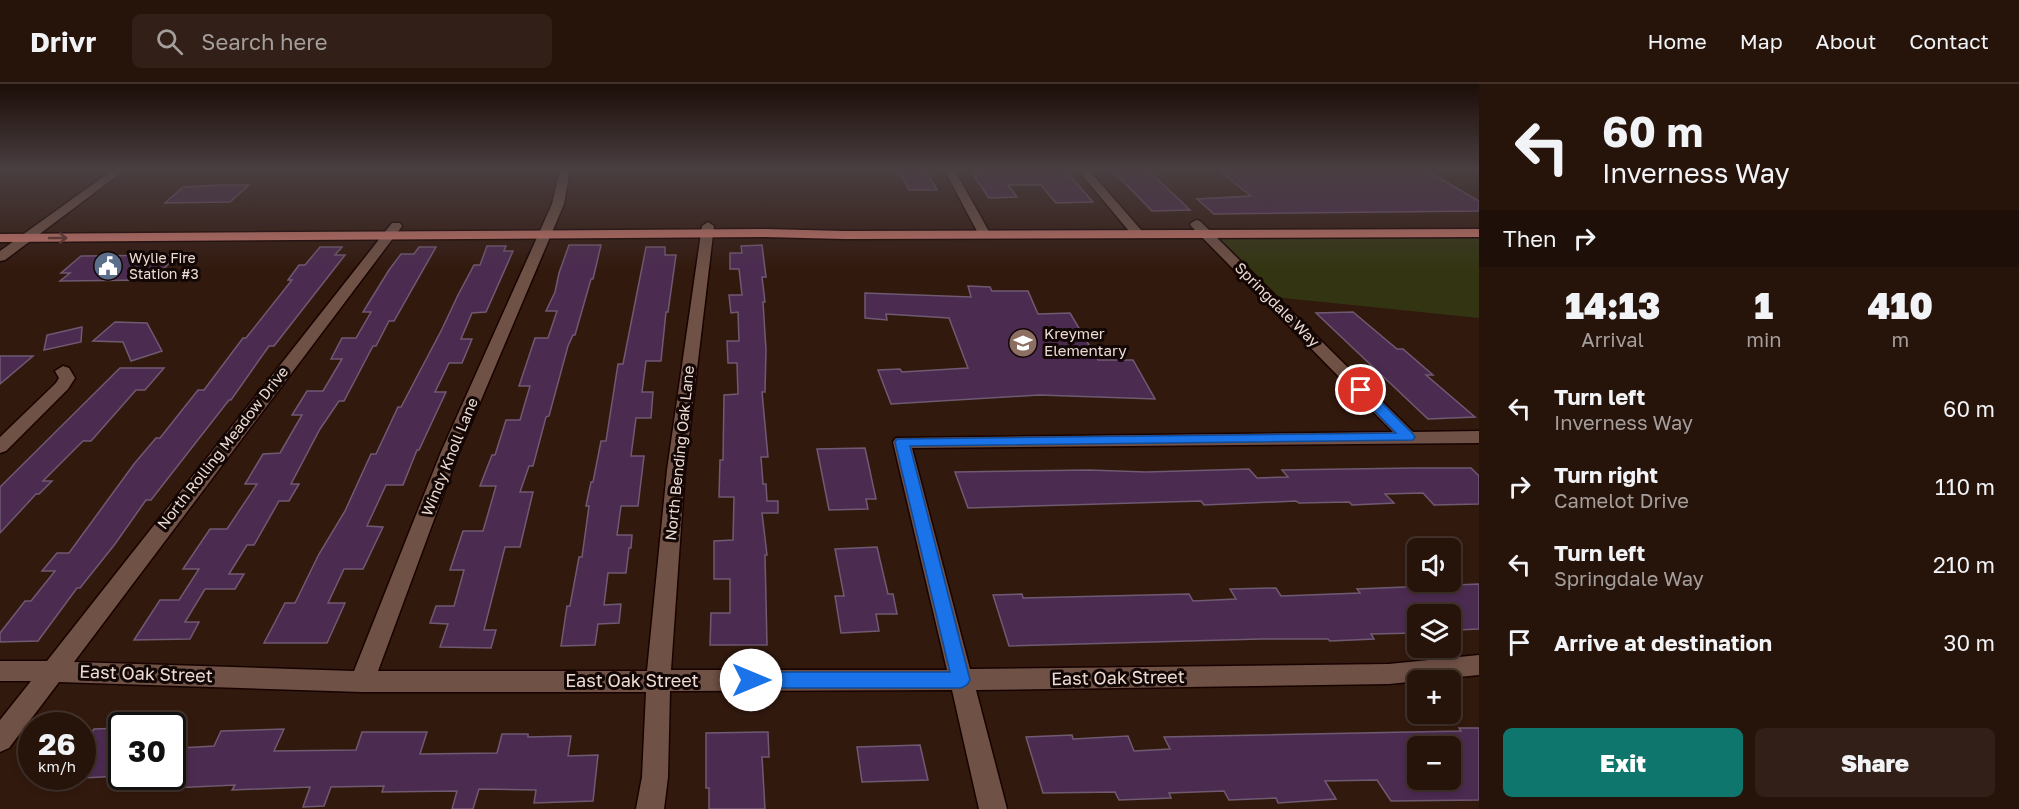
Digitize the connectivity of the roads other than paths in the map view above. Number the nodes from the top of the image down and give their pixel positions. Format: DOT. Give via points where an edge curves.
graph roads {
  1 [pos="75,203"];
  2 [pos="558,203"];
  3 [pos="968,203"];
  4 [pos="1111,203"];
  5 [pos="1479,223"];
  6 [pos="0,227"];
  7 [pos="43,227"];
  8 [pos="708,229"];
  9 [pos="1134,229"];
  10 [pos="1201,229"];
  11 [pos="392,230"];
  12 [pos="546,230"];
  13 [pos="983,230"];
  14 [pos="1479,233"];
  15 [pos="0,238"];
  16 [pos="28,238"];
  17 [pos="0,257"];
  18 [pos="63,371"];
  19 [pos="1408,437"];
  20 [pos="1479,437"];
  21 [pos="0,447"];
  22 [pos="1479,665"];
  23 [pos="0,671"];
  24 [pos="51,671"];
  25 [pos="961,680"];
  26 [pos="658,681"];
  27 [pos="362,682"];
  28 [pos="0,740"];
  29 [pos="650,809"];
  30 [pos="993,809"];
  1 -- 7 [label="street"];
  2 -- 12 [label="street, Windy Knoll Lane"];
  3 -- 13 [label="street"];
  4 -- 9 [label="street"];
  5 -- 10 [label="main road"];
  6 -- 7 [label="main road"];
  7 -- 11 [label="main road"];
  7 -- 16 [label="street"];
  8 -- 12 [label="main road"];
  8 -- 13 [label="main road"];
  8 -- 26 [label="street, North Bending Oak Lane" via="676,470"];
  9 -- 10 [label="main road"];
  9 -- 13 [label="main road"];
  10 -- 14 [label="main road"];
  10 -- 19 [label="street, Springdale Way"];
  11 -- 12 [label="main road"];
  16 -- 11 [label="main road, one-way"];
  11 -- 24 [label="street, North Rolling Meadow Drive"];
  12 -- 27 [label="street, Windy Knoll Lane" via="450,452"];
  15 -- 16 [label="main road"];
  16 -- 17 [label="street"];
  18 -- 21 [label="street" via="67,378 62,387"];
  19 -- 20 [label="street"];
  19 -- 25 [label="street" via="902,442"];
  22 -- 25 [label="street, East Oak Street" via="1389,674"];
  23 -- 24 [label="street, East Oak Street"];
  24 -- 27 [label="street, East Oak Street"];
  24 -- 28 [label="street, North Rolling Meadow Drive"];
  25 -- 26 [label="street, East Oak Street"];
  25 -- 30 [label="street"];
  26 -- 27 [label="street, East Oak Street"];
  26 -- 29 [label="street, North Bending Oak Lane"];
}
